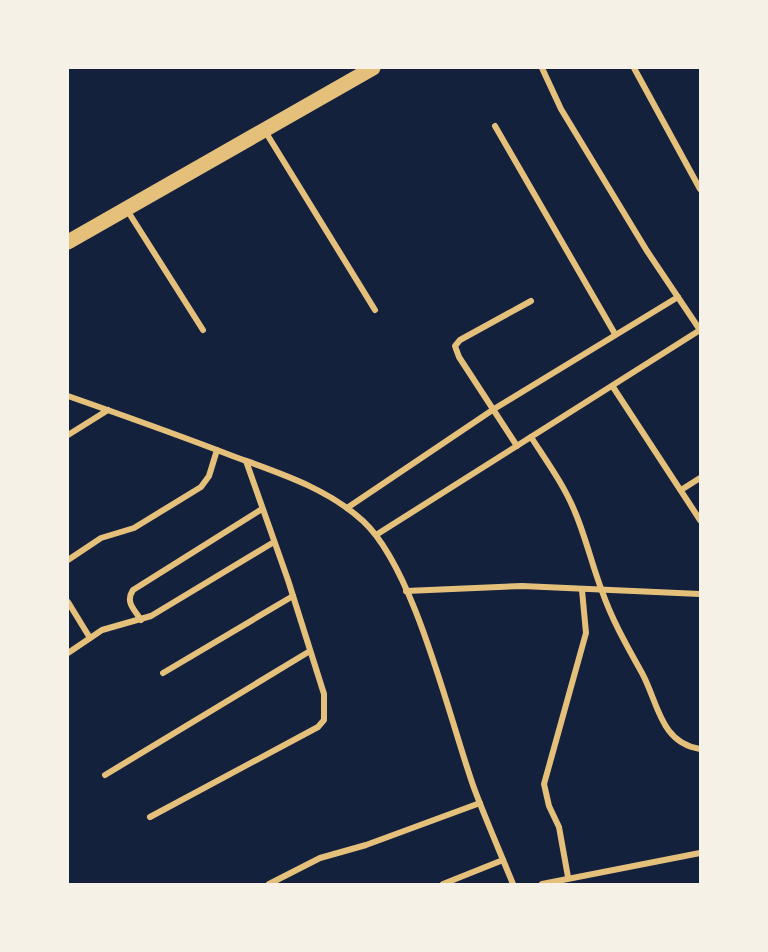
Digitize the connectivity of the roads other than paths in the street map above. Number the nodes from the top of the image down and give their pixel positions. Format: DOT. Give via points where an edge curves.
graph roads {
  1 [pos="374,68"];
  2 [pos="542,68"];
  3 [pos="634,68"];
  4 [pos="495,126"];
  5 [pos="265,131"];
  6 [pos="700,189"];
  7 [pos="127,209"];
  8 [pos="68,242"];
  9 [pos="678,297"];
  10 [pos="531,301"];
  11 [pos="375,310"];
  12 [pos="203,330"];
  13 [pos="700,330"];
  14 [pos="615,334"];
  15 [pos="614,387"];
  16 [pos="68,396"];
  17 [pos="494,409"];
  18 [pos="108,410"];
  19 [pos="68,435"];
  20 [pos="531,437"];
  21 [pos="517,446"];
  22 [pos="217,450"];
  23 [pos="246,461"];
  24 [pos="700,478"];
  25 [pos="681,490"];
  26 [pos="347,508"];
  27 [pos="262,509"];
  28 [pos="700,520"];
  29 [pos="376,535"];
  30 [pos="274,542"];
  31 [pos="68,560"];
  32 [pos="582,590"];
  33 [pos="406,591"];
  34 [pos="602,591"];
  35 [pos="700,594"];
  36 [pos="293,596"];
  37 [pos="68,602"];
  38 [pos="141,620"];
  39 [pos="90,638"];
  40 [pos="310,651"];
  41 [pos="68,653"];
  42 [pos="163,673"];
  43 [pos="700,748"];
  44 [pos="105,775"];
  45 [pos="480,803"];
  46 [pos="150,817"];
  47 [pos="700,853"];
  48 [pos="503,860"];
  49 [pos="568,877"];
  50 [pos="269,885"];
  51 [pos="443,885"];
  52 [pos="513,885"];
  53 [pos="542,885"];
  1 -- 5 [label="main road"];
  2 -- 9 [label="street" via="561,109"];
  3 -- 6 [label="street"];
  4 -- 14 [label="street"];
  5 -- 7 [label="main road"];
  5 -- 11 [label="street"];
  7 -- 8 [label="main road"];
  7 -- 12 [label="street"];
  9 -- 13 [label="street"];
  9 -- 14 [label="street"];
  10 -- 17 [label="street" via="455,346"];
  13 -- 15 [label="street"];
  14 -- 17 [label="street"];
  15 -- 20 [label="street"];
  15 -- 25 [label="street"];
  16 -- 18 [label="street"];
  17 -- 21 [label="street"];
  17 -- 26 [label="street"];
  18 -- 19 [label="street"];
  18 -- 22 [label="street"];
  20 -- 21 [label="street"];
  20 -- 34 [label="street" via="575,511"];
  21 -- 29 [label="street"];
  22 -- 23 [label="street"];
  22 -- 31 [label="street" via="201,487 134,528 101,538"];
  23 -- 26 [label="street" via="288,475"];
  23 -- 27 [label="street"];
  24 -- 25 [label="street"];
  25 -- 28 [label="street"];
  26 -- 29 [label="street"];
  27 -- 30 [label="street"];
  27 -- 38 [label="street" via="133,590 129,603"];
  29 -- 33 [label="street"];
  30 -- 36 [label="street"];
  30 -- 38 [label="street"];
  32 -- 33 [label="street" via="522,586"];
  32 -- 34 [label="street"];
  32 -- 49 [label="street" via="586,633 544,784 560,827"];
  33 -- 45 [label="street"];
  34 -- 35 [label="street"];
  34 -- 43 [label="street" via="650,690 661,722 681,741"];
  36 -- 40 [label="street"];
  36 -- 42 [label="street"];
  37 -- 39 [label="street"];
  38 -- 39 [label="street" via="116,624"];
  39 -- 41 [label="street"];
  40 -- 44 [label="street"];
  40 -- 46 [label="street" via="325,704 324,720 318,727"];
  45 -- 48 [label="street"];
  45 -- 50 [label="street" via="320,858"];
  47 -- 49 [label="street"];
  48 -- 51 [label="street"];
  48 -- 52 [label="street"];
  49 -- 53 [label="street"];
}
